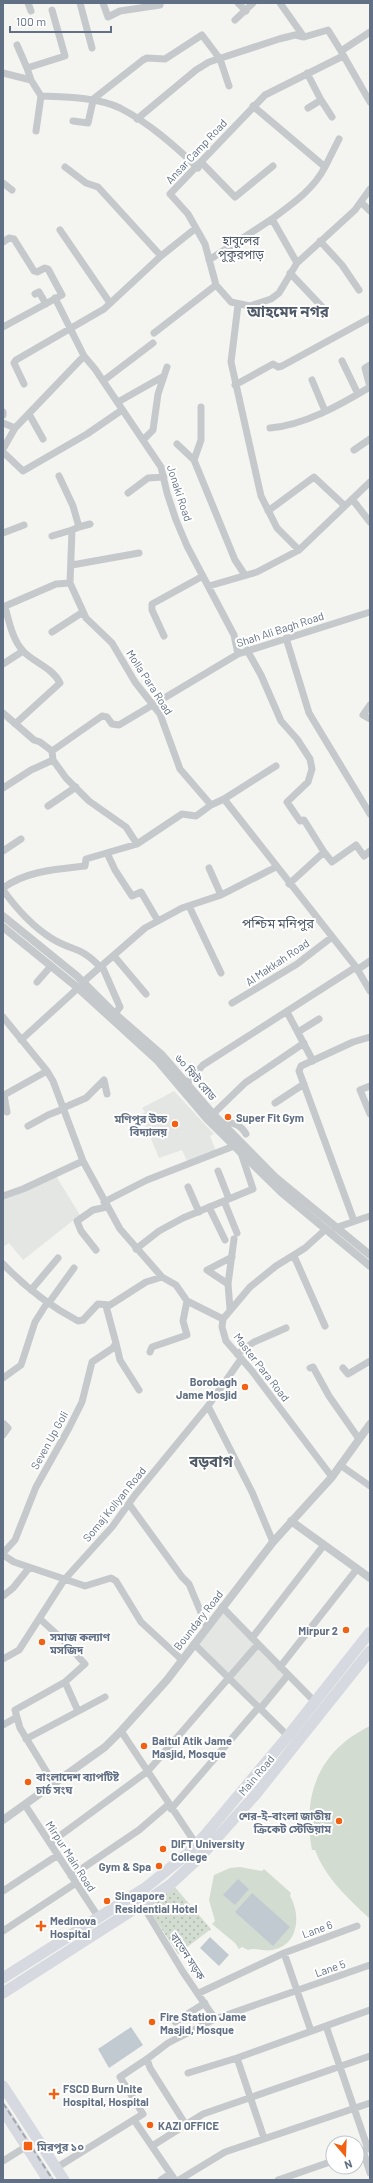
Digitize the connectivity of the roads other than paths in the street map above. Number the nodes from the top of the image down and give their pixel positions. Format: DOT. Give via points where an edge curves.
graph roads {
  1 [pos="28,3"];
  2 [pos="80,3"];
  3 [pos="103,3"];
  4 [pos="238,3"];
  5 [pos="253,3"];
  6 [pos="283,4"];
  7 [pos="137,5"];
  8 [pos="160,5"];
  9 [pos="52,10"];
  10 [pos="31,11"];
  11 [pos="246,11"];
  12 [pos="235,20"];
  13 [pos="370,32"];
  14 [pos="304,37"];
  15 [pos="17,45"];
  16 [pos="92,48"];
  17 [pos="342,53"];
  18 [pos="220,60"];
  19 [pos="27,68"];
  20 [pos="307,73"];
  21 [pos="3,74"];
  22 [pos="31,80"];
  23 [pos="229,86"];
  24 [pos="41,96"];
  25 [pos="369,99"];
  26 [pos="92,100"];
  27 [pos="321,100"];
  28 [pos="253,106"];
  29 [pos="308,108"];
  30 [pos="332,117"];
  31 [pos="137,119"];
  32 [pos="73,121"];
  33 [pos="36,131"];
  34 [pos="338,139"];
  35 [pos="200,165"];
  36 [pos="273,166"];
  37 [pos="65,167"];
  38 [pos="325,167"];
  39 [pos="3,183"];
  40 [pos="370,189"];
  41 [pos="12,190"];
  42 [pos="362,203"];
  43 [pos="370,212"];
  44 [pos="272,219"];
  45 [pos="196,228"];
  46 [pos="60,230"];
  47 [pos="320,241"];
  48 [pos="3,242"];
  49 [pos="161,256"];
  50 [pos="209,260"];
  51 [pos="297,263"];
  52 [pos="290,273"];
  53 [pos="216,286"];
  54 [pos="359,290"];
  55 [pos="35,294"];
  56 [pos="55,298"];
  57 [pos="110,303"];
  58 [pos="46,304"];
  59 [pos="238,305"];
  60 [pos="325,310"];
  61 [pos="370,318"];
  62 [pos="3,327"];
  63 [pos="71,330"];
  64 [pos="154,333"];
  65 [pos="153,343"];
  66 [pos="84,356"];
  67 [pos="342,361"];
  68 [pos="370,365"];
  69 [pos="167,366"];
  70 [pos="164,376"];
  71 [pos="312,380"];
  72 [pos="103,381"];
  73 [pos="24,384"];
  74 [pos="235,385"];
  75 [pos="370,387"];
  76 [pos="358,394"];
  77 [pos="118,402"];
  78 [pos="201,407"];
  79 [pos="122,410"];
  80 [pos="325,410"];
  81 [pos="29,414"];
  82 [pos="3,423"];
  83 [pos="15,428"];
  84 [pos="270,428"];
  85 [pos="42,439"];
  86 [pos="370,439"];
  87 [pos="143,440"];
  88 [pos="177,444"];
  89 [pos="3,449"];
  90 [pos="354,450"];
  91 [pos="3,452"];
  92 [pos="194,460"];
  93 [pos="59,476"];
  94 [pos="164,477"];
  95 [pos="370,482"];
  96 [pos="128,493"];
  97 [pos="352,499"];
  98 [pos="345,506"];
  99 [pos="268,511"];
  100 [pos="370,522"];
  101 [pos="90,524"];
  102 [pos="24,525"];
  103 [pos="79,527"];
  104 [pos="72,530"];
  105 [pos="3,533"];
  106 [pos="52,536"];
  107 [pos="300,550"];
  108 [pos="140,553"];
  109 [pos="72,565"];
  110 [pos="245,575"];
  111 [pos="203,576"];
  112 [pos="70,583"];
  113 [pos="209,586"];
  114 [pos="4,607"];
  115 [pos="82,612"];
  116 [pos="370,612"];
  117 [pos="52,632"];
  118 [pos="164,636"];
  119 [pos="286,638"];
  120 [pos="247,650"];
  121 [pos="23,651"];
  122 [pos="238,654"];
  123 [pos="3,664"];
  124 [pos="153,704"];
  125 [pos="370,705"];
  126 [pos="3,713"];
  127 [pos="370,719"];
  128 [pos="15,724"];
  129 [pos="52,750"];
  130 [pos="53,760"];
  131 [pos="276,766"];
  132 [pos="76,787"];
  133 [pos="3,788"];
  134 [pos="224,799"];
  135 [pos="211,805"];
  136 [pos="48,806"];
  137 [pos="370,814"];
  138 [pos="21,839"];
  139 [pos="137,844"];
  140 [pos="3,851"];
  141 [pos="324,852"];
  142 [pos="370,852"];
  143 [pos="107,853"];
  144 [pos="276,867"];
  145 [pos="209,868"];
  146 [pos="290,884"];
  147 [pos="3,889"];
  148 [pos="221,895"];
  149 [pos="189,906"];
  150 [pos="3,916"];
  151 [pos="158,921"];
  152 [pos="3,927"];
  153 [pos="332,937"];
  154 [pos="114,956"];
  155 [pos="370,961"];
  156 [pos="51,966"];
  157 [pos="101,967"];
  158 [pos="357,968"];
  159 [pos="221,973"];
  160 [pos="37,982"];
  161 [pos="80,985"];
  162 [pos="370,990"];
  163 [pos="146,994"];
  164 [pos="232,1003"];
  165 [pos="287,1012"];
  166 [pos="3,1017"];
  167 [pos="319,1019"];
  168 [pos="118,1020"];
  169 [pos="298,1032"];
  170 [pos="370,1037"];
  171 [pos="21,1040"];
  172 [pos="304,1044"];
  173 [pos="313,1061"];
  174 [pos="48,1071"];
  175 [pos="186,1083"];
  176 [pos="304,1084"];
  177 [pos="370,1086"];
  178 [pos="107,1094"];
  179 [pos="275,1103"];
  180 [pos="63,1108"];
  181 [pos="7,1112"];
  182 [pos="213,1114"];
  183 [pos="370,1114"];
  184 [pos="223,1124"];
  185 [pos="28,1126"];
  186 [pos="246,1134"];
  187 [pos="234,1146"];
  188 [pos="241,1153"];
  189 [pos="83,1161"];
  190 [pos="218,1171"];
  191 [pos="188,1187"];
  192 [pos="3,1196"];
  193 [pos="227,1200"];
  194 [pos="106,1205"];
  195 [pos="210,1208"];
  196 [pos="199,1212"];
  197 [pos="370,1216"];
  198 [pos="354,1221"];
  199 [pos="335,1228"];
  200 [pos="326,1229"];
  201 [pos="225,1240"];
  202 [pos="136,1249"];
  203 [pos="96,1250"];
  204 [pos="294,1256"];
  205 [pos="370,1256"];
  206 [pos="232,1257"];
  207 [pos="58,1258"];
  208 [pos="3,1264"];
  209 [pos="370,1266"];
  210 [pos="74,1268"];
  211 [pos="162,1276"];
  212 [pos="228,1284"];
  213 [pos="30,1290"];
  214 [pos="187,1302"];
  215 [pos="48,1303"];
  216 [pos="106,1306"];
  217 [pos="230,1309"];
  218 [pos="223,1319"];
  219 [pos="326,1326"];
  220 [pos="286,1328"];
  221 [pos="116,1343"];
  222 [pos="150,1352"];
  223 [pos="239,1356"];
  224 [pos="370,1361"];
  225 [pos="310,1368"];
  226 [pos="344,1368"];
  227 [pos="3,1378"];
  228 [pos="139,1390"];
  229 [pos="208,1406"];
  230 [pos="4,1424"];
  231 [pos="370,1424"];
  232 [pos="367,1434"];
  233 [pos="3,1435"];
  234 [pos="359,1439"];
  235 [pos="340,1465"];
  236 [pos="332,1477"];
  237 [pos="370,1486"];
  238 [pos="129,1504"];
  239 [pos="291,1521"];
  240 [pos="273,1542"];
  241 [pos="324,1545"];
  242 [pos="3,1554"];
  243 [pos="29,1568"];
  244 [pos="357,1569"];
  245 [pos="370,1578"];
  246 [pos="64,1580"];
  247 [pos="3,1596"];
  248 [pos="222,1607"];
  249 [pos="40,1619"];
  250 [pos="207,1627"];
  251 [pos="369,1636"];
  252 [pos="255,1641"];
  253 [pos="194,1644"];
  254 [pos="370,1651"];
  255 [pos="3,1659"];
  256 [pos="182,1660"];
  257 [pos="280,1667"];
  258 [pos="288,1674"];
  259 [pos="230,1678"];
  260 [pos="65,1682"];
  261 [pos="105,1697"];
  262 [pos="315,1702"];
  263 [pos="259,1708"];
  264 [pos="78,1711"];
  265 [pos="17,1717"];
  266 [pos="3,1725"];
  267 [pos="121,1731"];
  268 [pos="288,1736"];
  269 [pos="26,1739"];
  270 [pos="148,1771"];
  271 [pos="54,1784"];
  272 [pos="246,1786"];
  273 [pos="256,1794"];
  274 [pos="25,1805"];
  275 [pos="170,1807"];
  276 [pos="3,1820"];
  277 [pos="50,1844"];
  278 [pos="196,1844"];
  279 [pos="58,1855"];
  280 [pos="71,1876"];
  281 [pos="76,1883"];
  282 [pos="3,1891"];
  283 [pos="142,1904"];
  284 [pos="99,1918"];
  285 [pos="357,1926"];
  286 [pos="3,1931"];
  287 [pos="284,1952"];
  288 [pos="370,1965"];
  289 [pos="3,1978"];
  290 [pos="297,1991"];
  291 [pos="3,1993"];
  292 [pos="199,1993"];
  293 [pos="205,2003"];
  294 [pos="370,2010"];
  295 [pos="215,2019"];
  296 [pos="175,2022"];
  297 [pos="326,2026"];
  298 [pos="311,2031"];
  299 [pos="370,2056"];
  300 [pos="237,2058"];
  301 [pos="147,2059"];
  302 [pos="340,2067"];
  303 [pos="188,2073"];
  304 [pos="3,2086"];
  305 [pos="251,2099"];
  306 [pos="370,2104"];
  307 [pos="354,2109"];
  308 [pos="3,2110"];
  309 [pos="134,2120"];
  310 [pos="186,2125"];
  311 [pos="360,2135"];
  312 [pos="264,2138"];
  313 [pos="27,2146"];
  314 [pos="152,2146"];
  315 [pos="365,2154"];
  316 [pos="3,2161"];
  317 [pos="325,2164"];
  318 [pos="56,2168"];
  319 [pos="370,2173"];
  320 [pos="172,2177"];
  321 [pos="48,2180"];
  322 [pos="64,2180"];
  323 [pos="161,2180"];
  324 [pos="179,2180"];
  325 [pos="278,2180"];
  1 -- 10 [label="street"];
  2 -- 16 [label="street"];
  3 -- 7 [label="street" via="108,17"];
  4 -- 11 [label="street"];
  5 -- 11 [label="street"];
  6 -- 14 [label="street"];
  7 -- 8 [label="street"];
  9 -- 19 [label="street" via="65,56"];
  11 -- 12 [label="street"];
  13 -- 17 [label="street, Ansar Camp Road"];
  14 -- 17 [label="street" via="328,30"];
  14 -- 18 [label="street" via="295,35 279,38"];
  15 -- 19 [label="street"];
  17 -- 20 [label="street, Ansar Camp Road"];
  17 -- 25 [label="street"];
  18 -- 23 [label="street"];
  18 -- 26 [label="street" via="202,35 165,59 142,60"];
  18 -- 31 [label="street" via="209,62 196,70"];
  19 -- 22 [label="street"];
  20 -- 27 [label="street"];
  20 -- 28 [label="street, Ansar Camp Road" via="265,95"];
  21 -- 22 [label="street"];
  22 -- 24 [label="street"];
  24 -- 26 [label="street"];
  24 -- 33 [label="street"];
  26 -- 31 [label="street" via="119,108"];
  26 -- 32 [label="street" via="88,123"];
  27 -- 29 [label="street"];
  27 -- 30 [label="street"];
  28 -- 35 [label="street, Ansar Camp Road"];
  28 -- 38 [label="street"];
  31 -- 35 [label="street"];
  34 -- 38 [label="street"];
  35 -- 36 [label="street" via="235,197"];
  35 -- 45 [label="street, Ansar Camp Road" via="170,194 188,214"];
  37 -- 49 [label="street" via="86,183 98,187"];
  38 -- 44 [label="street" via="311,188"];
  39 -- 41 [label="street"];
  40 -- 42 [label="street"];
  42 -- 43 [label="street"];
  42 -- 47 [label="street"];
  44 -- 50 [label="street"];
  44 -- 51 [label="street"];
  45 -- 49 [label="street"];
  45 -- 50 [label="street, Ansar Camp Road" via="205,244"];
  46 -- 57 [label="street"];
  47 -- 51 [label="street"];
  47 -- 54 [label="street" via="342,265"];
  48 -- 56 [label="street" via="14,238 34,271 48,269 62,295"];
  49 -- 57 [label="street"];
  50 -- 53 [label="street, Ansar Camp Road"];
  51 -- 52 [label="street"];
  52 -- 59 [label="street" via="279,293 271,299 250,306"];
  52 -- 60 [label="street"];
  53 -- 59 [label="street, Ansar Camp Road" via="230,302"];
  53 -- 64 [label="street"];
  55 -- 58 [label="street" via="39,292"];
  56 -- 58 [label="street"];
  56 -- 63 [label="street, Jonaki Road"];
  57 -- 63 [label="street"];
  58 -- 62 [label="street"];
  59 -- 74 [label="street" via="231,362"];
  61 -- 74 [label="street" via="282,366 273,364"];
  63 -- 66 [label="street, Jonaki Road"];
  63 -- 73 [label="street" via="16,360 14,363"];
  65 -- 72 [label="street"];
  66 -- 72 [label="street, Jonaki Road"];
  66 -- 81 [label="street"];
  67 -- 76 [label="street"];
  68 -- 75 [label="street" via="365,368"];
  69 -- 70 [label="street"];
  70 -- 77 [label="street"];
  70 -- 87 [label="street" via="156,404 153,430"];
  71 -- 80 [label="street"];
  72 -- 77 [label="street, Jonaki Road"];
  74 -- 99 [label="street" via="261,496"];
  75 -- 76 [label="street"];
  76 -- 80 [label="street"];
  77 -- 79 [label="street, Jonaki Road"];
  78 -- 92 [label="street" via="201,440"];
  79 -- 87 [label="street, Jonaki Road"];
  79 -- 91 [label="street" via="87,434 23,471"];
  80 -- 84 [label="street" via="290,425"];
  81 -- 83 [label="street"];
  81 -- 85 [label="street"];
  82 -- 83 [label="street"];
  83 -- 89 [label="street"];
  86 -- 90 [label="street"];
  87 -- 94 [label="street, Jonaki Road" via="161,467"];
  88 -- 92 [label="street"];
  92 -- 110 [label="street" via="235,560"];
  93 -- 103 [label="street" via="73,506"];
  94 -- 96 [label="street" via="148,478"];
  94 -- 111 [label="street, Jonaki Road" via="176,520"];
  95 -- 97 [label="street"];
  97 -- 98 [label="street"];
  97 -- 100 [label="street"];
  98 -- 99 [label="street" via="314,477"];
  98 -- 107 [label="street"];
  99 -- 107 [label="street" via="277,528"];
  101 -- 103 [label="street"];
  102 -- 105 [label="street"];
  103 -- 104 [label="street"];
  104 -- 106 [label="street"];
  104 -- 109 [label="street"];
  107 -- 110 [label="street" via="268,567"];
  108 -- 109 [label="street"];
  109 -- 112 [label="street"];
  110 -- 113 [label="street"];
  111 -- 113 [label="street, Jonaki Road"];
  111 -- 118 [label="street" via="152,604 152,610"];
  112 -- 114 [label="street" via="56,584"];
  112 -- 115 [label="street, Molla Para Road"];
  113 -- 122 [label="street, Jonaki Road" via="234,635"];
  114 -- 121 [label="street"];
  115 -- 117 [label="street"];
  115 -- 124 [label="street, Molla Para Road" via="112,643 135,682"];
  116 -- 119 [label="street, Shah Ali Bagh Road"];
  119 -- 120 [label="street, Shah Ali Bagh Road"];
  119 -- 137 [label="street" via="309,713"];
  120 -- 122 [label="street, Shah Ali Bagh Road"];
  120 -- 141 [label="street" via="261,675 280,721 297,739 310,759 312,769 308,782 286,802 300,821 304,820"];
  121 -- 123 [label="street"];
  121 -- 128 [label="street" via="60,683"];
  122 -- 124 [label="street, Shah Ali Bagh Road"];
  124 -- 129 [label="street, Shah Ali Bagh Road" via="119,725 112,724 107,717 102,716"];
  124 -- 135 [label="street, Molla Para Road" via="164,722 177,764"];
  125 -- 127 [label="street" via="363,715"];
  126 -- 128 [label="street"];
  128 -- 129 [label="street" via="34,740"];
  129 -- 130 [label="street"];
  130 -- 132 [label="street"];
  130 -- 133 [label="street" via="31,770"];
  131 -- 134 [label="street"];
  132 -- 136 [label="street"];
  132 -- 139 [label="street" via="89,801 126,827"];
  134 -- 135 [label="street"];
  134 -- 144 [label="street"];
  135 -- 139 [label="street" via="196,816 182,814"];
  138 -- 140 [label="street"];
  139 -- 143 [label="street"];
  141 -- 142 [label="street" via="332,862 356,845 364,856"];
  141 -- 146 [label="street"];
  143 -- 147 [label="street" via="86,859 85,866 20,878"];
  143 -- 151 [label="street" via="132,896 141,892"];
  144 -- 146 [label="street"];
  144 -- 148 [label="street"];
  145 -- 148 [label="street"];
  146 -- 153 [label="street"];
  147 -- 157 [label="street" via="38,929 52,939 81,950"];
  148 -- 149 [label="street"];
  149 -- 151 [label="street"];
  149 -- 159 [label="street"];
  150 -- 161 [label="street, ৬০ ফিট রোড"];
  151 -- 154 [label="street" via="145,928"];
  152 -- 156 [label="street, ৬০ ফিট রোড"];
  153 -- 158 [label="street"];
  153 -- 164 [label="street, Al Makkah Road" via="297,964"];
  154 -- 157 [label="street"];
  154 -- 163 [label="street"];
  155 -- 158 [label="street"];
  156 -- 160 [label="street"];
  156 -- 161 [label="street, ৬০ ফিট রোড"];
  157 -- 161 [label="street"];
  157 -- 168 [label="street" via="120,1007"];
  158 -- 162 [label="street"];
  158 -- 165 [label="street"];
  161 -- 168 [label="street, ৬০ ফিট রোড"];
  161 -- 171 [label="street"];
  165 -- 169 [label="street"];
  165 -- 175 [label="street" via="203,1065"];
  166 -- 171 [label="street"];
  167 -- 169 [label="street"];
  168 -- 175 [label="street, ৬০ ফিট রোড" via="162,1055"];
  168 -- 187 [label="street, ৬০ ফিট রোড"];
  169 -- 172 [label="street"];
  170 -- 173 [label="street"];
  171 -- 174 [label="street"];
  172 -- 173 [label="street"];
  172 -- 182 [label="street" via="245,1082"];
  173 -- 176 [label="street" via="299,1068"];
  174 -- 180 [label="street"];
  174 -- 181 [label="street" via="3,1096"];
  175 -- 182 [label="street, ৬০ ফিট রোড"];
  176 -- 179 [label="street"];
  176 -- 198 [label="street"];
  177 -- 183 [label="street" via="360,1090"];
  178 -- 180 [label="street" via="104,1080 86,1098"];
  180 -- 185 [label="street"];
  180 -- 189 [label="street"];
  182 -- 184 [label="street, ৬০ ফিট রোড"];
  184 -- 186 [label="street" via="231,1122 243,1128"];
  184 -- 199 [label="street, ৬০ ফিট রোড" via="275,1176"];
  187 -- 188 [label="street, ৬০ ফিট রোড"];
  187 -- 194 [label="street" via="147,1180"];
  188 -- 193 [label="street" via="253,1189"];
  188 -- 200 [label="street, ৬০ ফিট রোড" via="281,1192"];
  189 -- 192 [label="street"];
  189 -- 194 [label="street"];
  190 -- 193 [label="street"];
  191 -- 196 [label="street"];
  193 -- 195 [label="street"];
  193 -- 206 [label="street" via="236,1236"];
  194 -- 202 [label="street"];
  194 -- 203 [label="street" via="77,1221 81,1231"];
  195 -- 196 [label="street"];
  195 -- 201 [label="street"];
  196 -- 202 [label="street" via="159,1231"];
  197 -- 198 [label="street"];
  198 -- 199 [label="street"];
  199 -- 205 [label="street, ৬০ ফিট রোড"];
  200 -- 204 [label="street"];
  200 -- 209 [label="street, ৬০ ফিট রোড"];
  202 -- 211 [label="street"];
  204 -- 217 [label="street" via="263,1275"];
  204 -- 219 [label="street"];
  206 -- 212 [label="street"];
  206 -- 212 [label="street" via="207,1270"];
  207 -- 213 [label="street"];
  208 -- 213 [label="street"];
  210 -- 215 [label="street"];
  211 -- 214 [label="street" via="176,1285"];
  211 -- 216 [label="street" via="146,1282"];
  212 -- 217 [label="street"];
  213 -- 215 [label="street"];
  214 -- 218 [label="street"];
  214 -- 222 [label="street" via="183,1321 187,1335 152,1347"];
  215 -- 216 [label="street" via="78,1321 83,1320 98,1304"];
  215 -- 227 [label="street" via="35,1322 21,1365"];
  216 -- 221 [label="street"];
  217 -- 218 [label="street"];
  218 -- 223 [label="street, Master Para Road" via="224,1337"];
  220 -- 223 [label="street, Somaj Kollyan Road" via="254,1342"];
  221 -- 228 [label="street" via="120,1360"];
  221 -- 242 [label="street, Seven Up Goli" via="113,1348 92,1362 82,1402 36,1487 15,1540"];
  223 -- 229 [label="street, Somaj Kollyan Road"];
  223 -- 236 [label="street, Master Para Road"];
  224 -- 226 [label="street" via="348,1374"];
  225 -- 234 [label="street" via="313,1367 329,1396"];
  229 -- 238 [label="street, Somaj Kollyan Road"];
  229 -- 240 [label="street" via="252,1492"];
  230 -- 233 [label="street" via="8,1428"];
  231 -- 232 [label="street, Boundary Road"];
  232 -- 234 [label="street, Boundary Road"];
  234 -- 235 [label="street, Boundary Road"];
  235 -- 236 [label="street, Boundary Road"];
  235 -- 237 [label="street"];
  236 -- 239 [label="street, Boundary Road"];
  238 -- 246 [label="street, Somaj Kollyan Road" via="112,1527"];
  238 -- 250 [label="street" via="189,1584"];
  239 -- 240 [label="street, Boundary Road"];
  239 -- 241 [label="street"];
  240 -- 248 [label="street, Boundary Road"];
  241 -- 244 [label="street"];
  241 -- 252 [label="street"];
  242 -- 243 [label="street"];
  243 -- 246 [label="street"];
  243 -- 247 [label="street"];
  244 -- 245 [label="street"];
  244 -- 257 [label="street"];
  246 -- 249 [label="street, Somaj Kollyan Road"];
  246 -- 256 [label="street" via="85,1586 111,1578 116,1581 141,1622"];
  248 -- 250 [label="street, Boundary Road"];
  248 -- 252 [label="street"];
  249 -- 255 [label="street, Somaj Kollyan Road" via="19,1650"];
  249 -- 260 [label="street" via="86,1664"];
  250 -- 253 [label="street, Boundary Road"];
  251 -- 262 [label="main road, Main Road"];
  252 -- 257 [label="street"];
  252 -- 259 [label="street"];
  253 -- 256 [label="street, Boundary Road"];
  253 -- 259 [label="street"];
  254 -- 273 [label="main road, Main Road"];
  256 -- 267 [label="street, Boundary Road"];
  257 -- 258 [label="street"];
  258 -- 262 [label="street"];
  258 -- 263 [label="street"];
  259 -- 263 [label="street"];
  259 -- 270 [label="street"];
  260 -- 264 [label="street"];
  260 -- 265 [label="street" via="15,1710"];
  261 -- 264 [label="street"];
  262 -- 268 [label="main road, Main Road"];
  263 -- 268 [label="street"];
  263 -- 275 [label="street"];
  264 -- 269 [label="street"];
  265 -- 266 [label="street"];
  265 -- 269 [label="street"];
  267 -- 270 [label="street"];
  267 -- 271 [label="street, Boundary Road" via="105,1747"];
  268 -- 272 [label="main road, Main Road"];
  269 -- 271 [label="street"];
  270 -- 275 [label="street"];
  270 -- 277 [label="street"];
  271 -- 274 [label="street, Boundary Road"];
  272 -- 273 [label="main road"];
  272 -- 278 [label="main road, Main Road"];
  273 -- 283 [label="main road, Main Road" via="200,1857 171,1884"];
  274 -- 276 [label="street, Boundary Road"];
  274 -- 277 [label="street, Mirpur Main Road"];
  275 -- 278 [label="street"];
  275 -- 280 [label="street"];
  277 -- 279 [label="street, Mirpur Main Road"];
  278 -- 284 [label="main road, Main Road" via="166,1873"];
  279 -- 280 [label="street, Mirpur Main Road"];
  279 -- 282 [label="street"];
  280 -- 281 [label="street, Mirpur Main Road"];
  281 -- 284 [label="street, Mirpur Main Road"];
  281 -- 286 [label="street"];
  283 -- 291 [label="main road, Main Road"];
  283 -- 292 [label="street, বাতেন সড়ক" via="183,1972"];
  284 -- 289 [label="main road, Main Road"];
  285 -- 287 [label="street, Lane 6"];
  287 -- 290 [label="street"];
  287 -- 292 [label="street, Lane 6"];
  288 -- 290 [label="street, Lane 5"];
  290 -- 295 [label="street, Lane 5"];
  290 -- 298 [label="street"];
  292 -- 293 [label="street, বাতেন সড়ক"];
  293 -- 295 [label="street, বাতেন সড়ক"];
  293 -- 296 [label="street"];
  294 -- 297 [label="street"];
  295 -- 301 [label="street, Lane 5" via="168,2043"];
  297 -- 298 [label="street"];
  297 -- 302 [label="street"];
  298 -- 300 [label="street"];
  299 -- 302 [label="street"];
  300 -- 303 [label="street"];
  300 -- 305 [label="street"];
  301 -- 309 [label="street, Lane 5" via="120,2077 143,2114"];
  301 -- 310 [label="street"];
  302 -- 305 [label="street"];
  302 -- 307 [label="street"];
  304 -- 318 [label="main road"];
  305 -- 310 [label="street" via="203,2114"];
  305 -- 312 [label="street"];
  306 -- 307 [label="street"];
  307 -- 311 [label="street"];
  307 -- 312 [label="street"];
  308 -- 313 [label="main road"];
  309 -- 314 [label="street"];
  309 -- 318 [label="street"];
  310 -- 314 [label="street"];
  312 -- 324 [label="street" via="225,2152"];
  313 -- 316 [label="street"];
  313 -- 321 [label="main road"];
  314 -- 320 [label="street"];
  315 -- 319 [label="street"];
  317 -- 325 [label="street"];
  318 -- 322 [label="main road"];
  320 -- 323 [label="street"];
}
